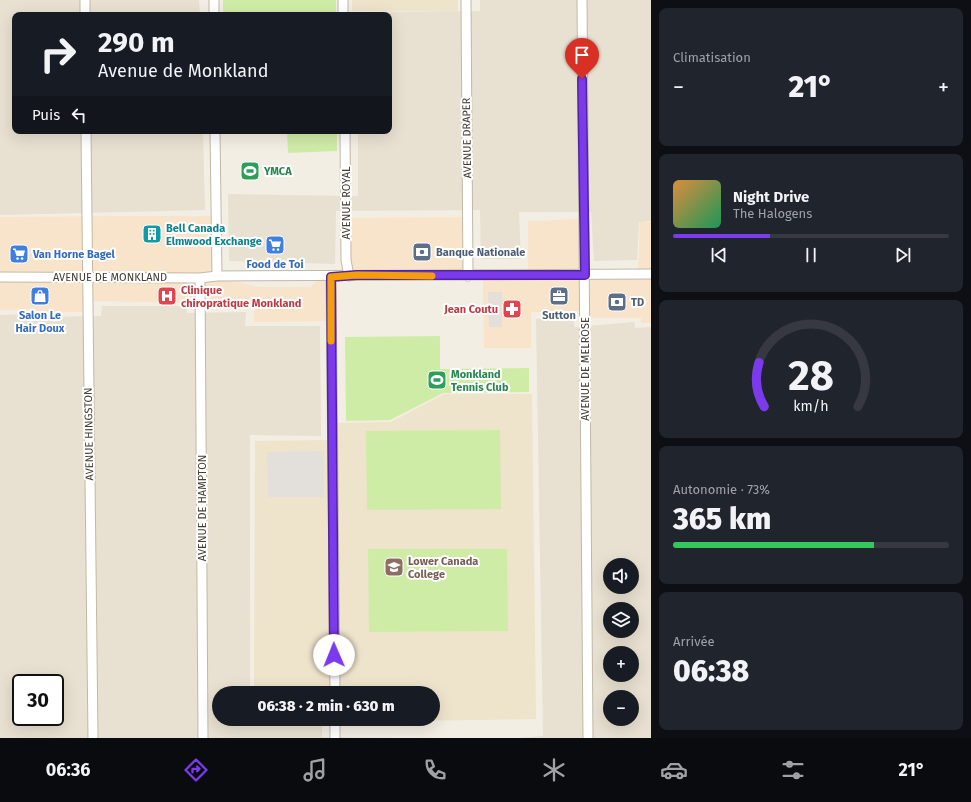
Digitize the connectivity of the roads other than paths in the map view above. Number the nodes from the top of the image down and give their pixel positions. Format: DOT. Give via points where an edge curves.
graph roads {
  1 [pos="85,0"];
  2 [pos="214,0"];
  3 [pos="343,0"];
  4 [pos="466,0"];
  5 [pos="582,0"];
  6 [pos="85,12"];
  7 [pos="214,12"];
  8 [pos="344,12"];
  9 [pos="86,134"];
  10 [pos="216,134"];
  11 [pos="345,134"];
  12 [pos="651,274"];
  13 [pos="585,275"];
  14 [pos="217,276"];
  15 [pos="349,276"];
  16 [pos="468,276"];
  17 [pos="0,277"];
  18 [pos="88,277"];
  19 [pos="331,277"];
  20 [pos="200,278"];
  21 [pos="335,686"];
  22 [pos="335,726"];
  23 [pos="93,738"];
  24 [pos="203,738"];
  25 [pos="335,738"];
  26 [pos="588,738"];
  1 -- 6 [label="street"];
  2 -- 7 [label="street"];
  3 -- 8 [label="street"];
  4 -- 16 [label="street, AVENUE DRAPER"];
  5 -- 13 [label="street, AVENUE DE MELROSE"];
  9 -- 18 [label="street, AVENUE HINGSTON"];
  10 -- 14 [label="street"];
  11 -- 15 [label="street, AVENUE ROYAL" via="346,253"];
  12 -- 13 [label="street, AVENUE DE MONKLAND"];
  13 -- 16 [label="street, AVENUE DE MONKLAND"];
  13 -- 26 [label="street, AVENUE DE MELROSE"];
  14 -- 19 [label="street, AVENUE DE MONKLAND"];
  14 -- 20 [label="street, AVENUE DE MONKLAND"];
  15 -- 16 [label="street, AVENUE DE MONKLAND"];
  15 -- 19 [label="street, AVENUE DE MONKLAND"];
  17 -- 18 [label="street, AVENUE DE MONKLAND"];
  18 -- 20 [label="street, AVENUE DE MONKLAND"];
  18 -- 23 [label="street, AVENUE HINGSTON"];
  19 -- 21 [label="street"];
  20 -- 24 [label="street, AVENUE DE HAMPTON"];
  22 -- 25 [label="street"];
}
